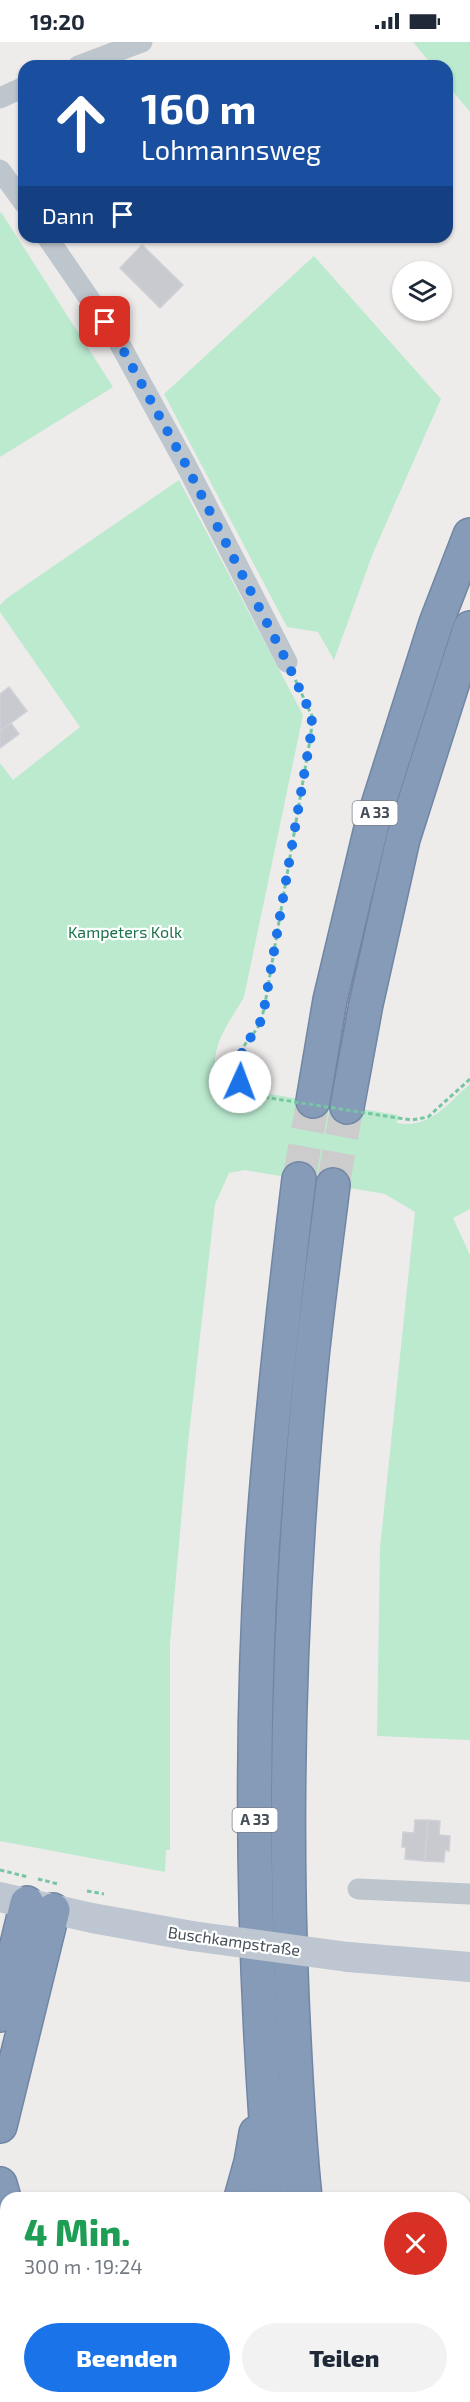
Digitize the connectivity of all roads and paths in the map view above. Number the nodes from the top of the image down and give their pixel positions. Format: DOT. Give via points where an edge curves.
graph roads {
  1 [pos="142,42"];
  2 [pos="94,60"];
  3 [pos="18,90"];
  4 [pos="0,98"];
  5 [pos="0,170"];
  6 [pos="18,195"];
  7 [pos="51,243"];
  8 [pos="470,535"];
  9 [pos="470,628"];
  10 [pos="287,662"];
  11 [pos="470,1079"];
  12 [pos="313,1101"];
  13 [pos="347,1107"];
  14 [pos="299,1179"];
  15 [pos="333,1185"];
  16 [pos="0,1870"];
  17 [pos="79,1889"];
  18 [pos="358,1889"];
  19 [pos="470,1894"];
  20 [pos="112,1896"];
  21 [pos="37,1899"];
  22 [pos="0,1947"];
  23 [pos="470,1967"];
  24 [pos="7,1979"];
  25 [pos="0,2015"];
  26 [pos="296,2070"];
  27 [pos="262,2086"];
  28 [pos="0,2126"];
  29 [pos="243,2192"];
  30 [pos="271,2192"];
  31 [pos="305,2192"];
  32 [pos="321,2192"];
  1 -- 2 [label="street"];
  3 -- 4 [label="street"];
  5 -- 6 [label="street"];
  7 -- 10 [label="street" via="117,339"];
  8 -- 12 [label="highway, A 33" via="436,623 372,824 330,1000"];
  9 -- 13 [label="highway, A 33" via="403,838"];
  10 -- 11 [label="path, bridge" via="312,716 311,734 265,1004 258,1026 238,1061 242,1087 257,1096 412,1120 428,1117"];
  14 -- 27 [label="highway, A 33" via="278,1356 262,1553 254,1792"];
  15 -- 26 [label="highway, A 33" via="297,1532 289,1708 288,1890"];
  16 -- 21 [label="path"];
  17 -- 20 [label="path"];
  18 -- 19 [label="street"];
  21 -- 23 [label="main road, Buschkampstraße, bridge" via="192,1936 348,1957"];
  21 -- 24 [label="highway"];
  21 -- 28 [label="highway"];
  22 -- 24 [label="highway"];
  24 -- 25 [label="highway"];
  26 -- 31 [label="highway, A 33"];
  26 -- 32 [label="highway" via="316,2127"];
  27 -- 29 [label="highway"];
  27 -- 30 [label="highway, A 33"];
}
